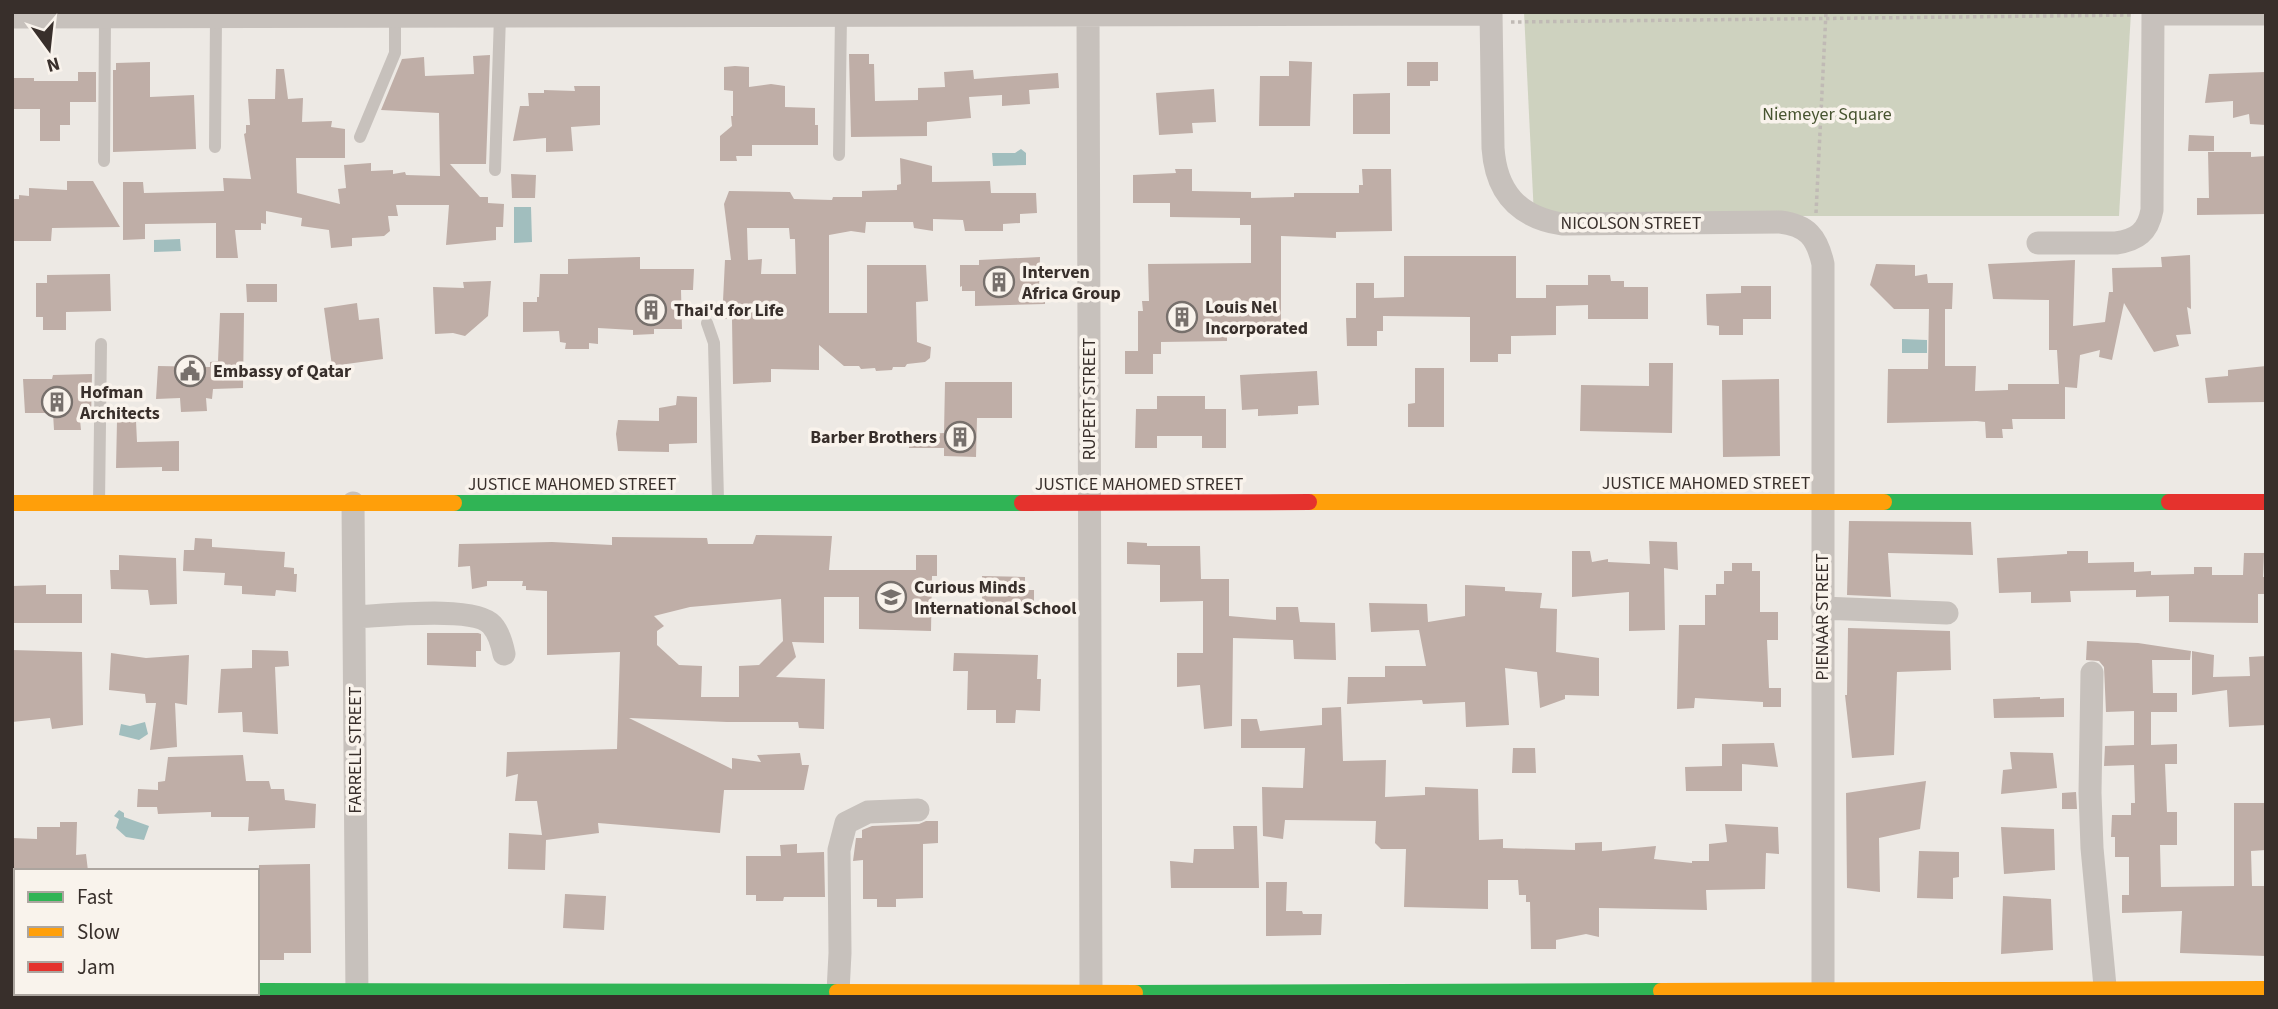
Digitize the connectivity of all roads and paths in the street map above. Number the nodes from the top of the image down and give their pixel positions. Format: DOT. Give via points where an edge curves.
graph roads {
  1 [pos="1826,12"];
  2 [pos="1491,13"];
  3 [pos="2153,13"];
  4 [pos="355,14"];
  5 [pos="1088,14"];
  6 [pos="2266,14"];
  7 [pos="395,16"];
  8 [pos="500,16"];
  9 [pos="841,16"];
  10 [pos="12,17"];
  11 [pos="216,17"];
  12 [pos="105,18"];
  13 [pos="1826,18"];
  14 [pos="360,137"];
  15 [pos="215,147"];
  16 [pos="839,155"];
  17 [pos="104,161"];
  18 [pos="495,170"];
  19 [pos="1815,240"];
  20 [pos="2038,243"];
  21 [pos="707,323"];
  22 [pos="101,344"];
  23 [pos="1822,502"];
  24 [pos="2266,502"];
  25 [pos="12,503"];
  26 [pos="354,503"];
  27 [pos="99,504"];
  28 [pos="718,504"];
  29 [pos="1090,504"];
  30 [pos="1822,608"];
  31 [pos="1947,613"];
  32 [pos="354,617"];
  33 [pos="504,654"];
  34 [pos="2092,673"];
  35 [pos="918,810"];
  36 [pos="2266,989"];
  37 [pos="259,991"];
  38 [pos="838,992"];
  39 [pos="1823,993"];
  40 [pos="2106,993"];
  41 [pos="356,994"];
  42 [pos="1091,995"];
  1 -- 13 [label="path"];
  2 -- 5 [label="street"];
  2 -- 13 [label="path" via="1505,22"];
  2 -- 19 [label="street, NICOLSON STREET" via="1495,170 1504,191 1528,214 1562,224 1780,222 1800,226"];
  3 -- 6 [label="street"];
  3 -- 13 [label="path"];
  3 -- 20 [label="street" via="2152,210 2146,229 2116,243"];
  4 -- 7 [label="street"];
  4 -- 11 [label="street"];
  5 -- 9 [label="street"];
  5 -- 29 [label="street, RUPERT STREET"];
  7 -- 8 [label="street"];
  7 -- 14 [label="lane" via="395,53"];
  8 -- 9 [label="street"];
  8 -- 18 [label="lane"];
  9 -- 16 [label="lane"];
  10 -- 12 [label="street"];
  11 -- 12 [label="street"];
  11 -- 15 [label="lane"];
  12 -- 17 [label="lane"];
  13 -- 19 [label="path"];
  19 -- 23 [label="street, PIENAAR STREET" via="1823,264"];
  21 -- 28 [label="lane" via="714,343"];
  22 -- 27 [label="lane"];
  23 -- 24 [label="main road, JUSTICE MAHOMED STREET"];
  23 -- 29 [label="main road, JUSTICE MAHOMED STREET"];
  23 -- 30 [label="street, PIENAAR STREET"];
  25 -- 27 [label="main road, JUSTICE MAHOMED STREET"];
  26 -- 27 [label="main road, JUSTICE MAHOMED STREET"];
  26 -- 28 [label="main road, JUSTICE MAHOMED STREET"];
  26 -- 32 [label="street, FARRELL STREET"];
  28 -- 29 [label="main road, JUSTICE MAHOMED STREET"];
  29 -- 42 [label="street, RUPERT STREET"];
  30 -- 31 [label="street"];
  30 -- 39 [label="street, PIENAAR STREET"];
  32 -- 33 [label="street" via="475,615 491,623"];
  32 -- 41 [label="street, FARRELL STREET"];
  34 -- 40 [label="street" via="2090,793"];
  35 -- 38 [label="street" via="868,812 846,823 839,850"];
  36 -- 40 [label="main road"];
  37 -- 41 [label="main road"];
  38 -- 41 [label="main road"];
  38 -- 42 [label="main road"];
  39 -- 40 [label="main road"];
  39 -- 42 [label="main road"];
}
